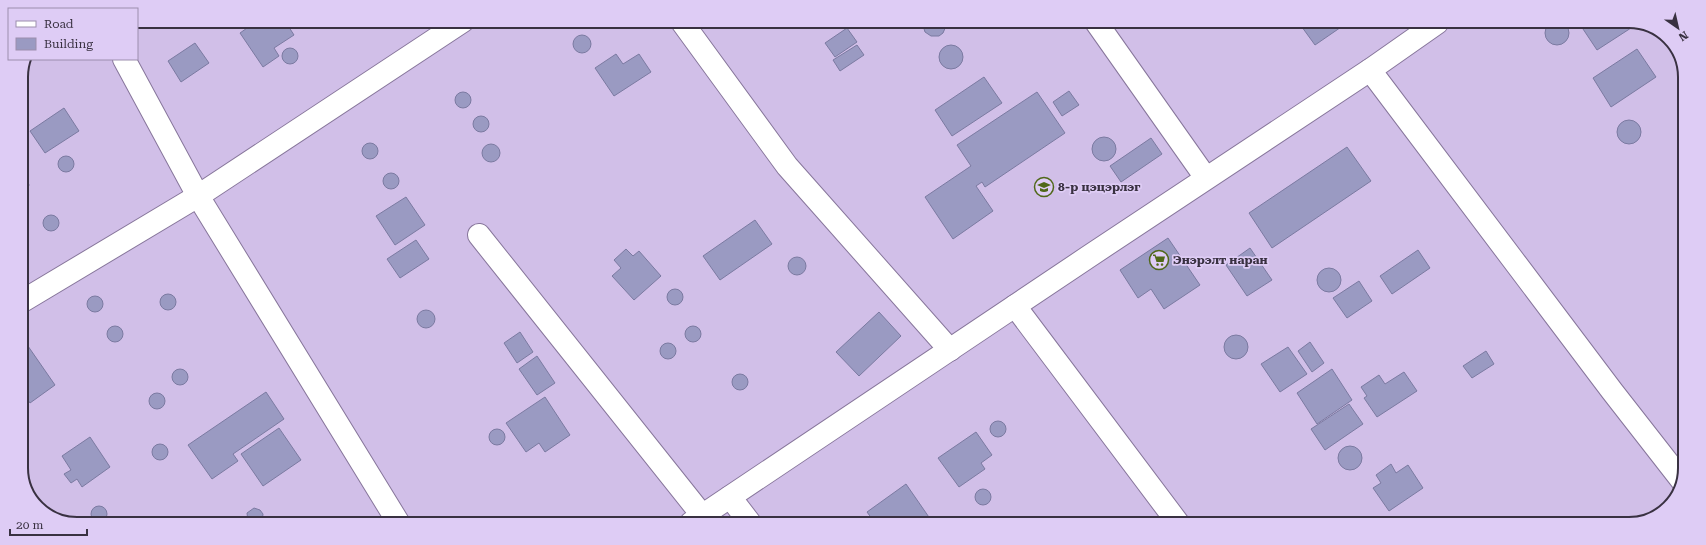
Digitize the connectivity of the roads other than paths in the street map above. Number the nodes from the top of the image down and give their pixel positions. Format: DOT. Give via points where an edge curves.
graph roads {
  1 [pos="453,28"];
  2 [pos="686,28"];
  3 [pos="1100,28"];
  4 [pos="1430,28"];
  5 [pos="125,60"];
  6 [pos="1370,70"];
  7 [pos="1206,178"];
  8 [pos="198,196"];
  9 [pos="479,235"];
  10 [pos="28,298"];
  11 [pos="1015,306"];
  12 [pos="950,350"];
  13 [pos="1678,475"];
  14 [pos="730,497"];
  15 [pos="395,517"];
  16 [pos="695,517"];
  17 [pos="700,517"];
  18 [pos="745,517"];
  19 [pos="1173,517"];
  1 -- 8 [label="street"];
  2 -- 12 [label="street" via="787,166"];
  3 -- 7 [label="street"];
  4 -- 6 [label="street"];
  5 -- 8 [label="street"];
  6 -- 7 [label="street"];
  6 -- 13 [label="street"];
  7 -- 11 [label="street"];
  8 -- 10 [label="street"];
  8 -- 15 [label="street"];
  9 -- 16 [label="street"];
  11 -- 12 [label="street"];
  11 -- 19 [label="street"];
  12 -- 14 [label="street"];
  14 -- 17 [label="street"];
  14 -- 18 [label="street"];
}
